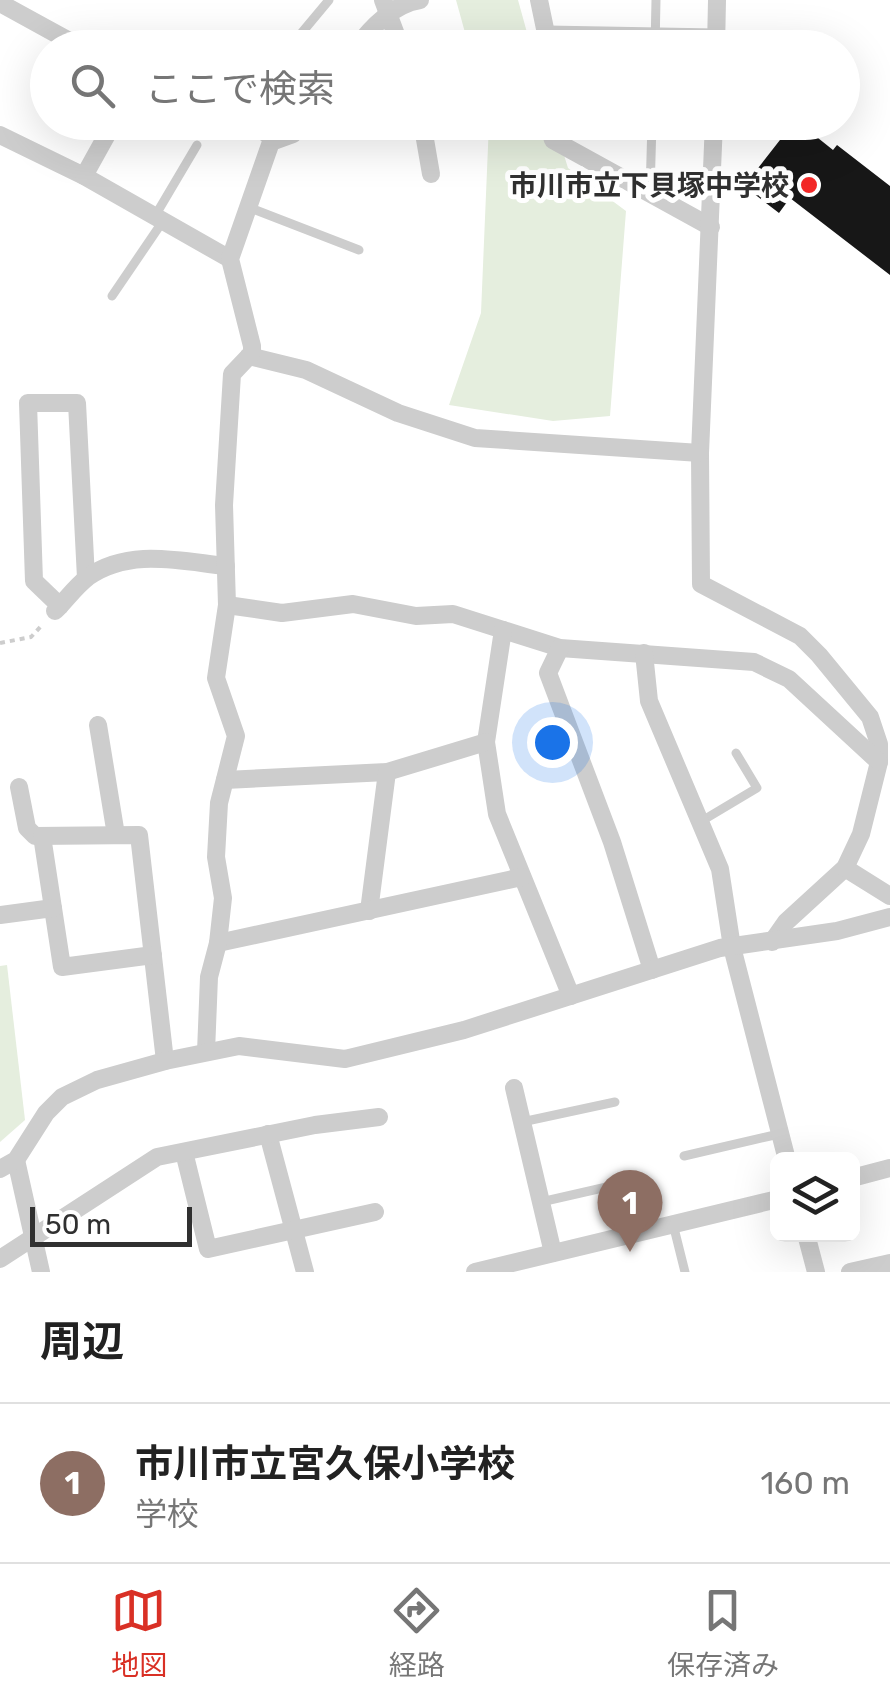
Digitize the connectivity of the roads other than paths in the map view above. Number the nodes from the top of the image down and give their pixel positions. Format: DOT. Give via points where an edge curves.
graph roads {
  1 [pos="329,0"];
  2 [pos="420,0"];
  3 [pos="539,0"];
  4 [pos="656,0"];
  5 [pos="717,0"];
  6 [pos="0,2"];
  7 [pos="385,7"];
  8 [pos="50,30"];
  9 [pos="304,30"];
  10 [pos="369,30"];
  11 [pos="546,30"];
  12 [pos="656,30"];
  13 [pos="716,30"];
  14 [pos="0,135"];
  15 [pos="104,140"];
  16 [pos="268,140"];
  17 [pos="276,140"];
  18 [pos="425,140"];
  19 [pos="553,140"];
  20 [pos="651,140"];
  21 [pos="713,140"];
  22 [pos="271,142"];
  23 [pos="196,144"];
  24 [pos="431,174"];
  25 [pos="84,176"];
  26 [pos="650,193"];
  27 [pos="248,207"];
  28 [pos="159,218"];
  29 [pos="711,227"];
  30 [pos="359,250"];
  31 [pos="230,259"];
  32 [pos="112,296"];
  33 [pos="249,356"];
  34 [pos="700,454"];
  35 [pos="226,566"];
  36 [pos="86,578"];
  37 [pos="227,604"];
  38 [pos="504,630"];
  39 [pos="560,648"];
  40 [pos="644,652"];
  41 [pos="98,724"];
  42 [pos="486,742"];
  43 [pos="736,753"];
  44 [pos="878,762"];
  45 [pos="387,772"];
  46 [pos="225,780"];
  47 [pos="20,787"];
  48 [pos="700,822"];
  49 [pos="116,835"];
  50 [pos="42,836"];
  51 [pos="846,868"];
  52 [pos="522,877"];
  53 [pos="890,896"];
  54 [pos="53,908"];
  55 [pos="370,911"];
  56 [pos="0,915"];
  57 [pos="890,917"];
  58 [pos="772,942"];
  59 [pos="218,943"];
  60 [pos="732,947"];
  61 [pos="153,955"];
  62 [pos="652,970"];
  63 [pos="571,996"];
  64 [pos="206,1052"];
  65 [pos="166,1061"];
  66 [pos="514,1088"];
  67 [pos="615,1102"];
  68 [pos="379,1118"];
  69 [pos="522,1122"];
  70 [pos="780,1133"];
  71 [pos="268,1134"];
  72 [pos="184,1152"];
  73 [pos="785,1152"];
  74 [pos="684,1156"];
  75 [pos="8,1165"];
  76 [pos="890,1168"];
  77 [pos="860,1176"];
  78 [pos="634,1181"];
  79 [pos="770,1201"];
  80 [pos="541,1202"];
  81 [pos="375,1212"];
  82 [pos="673,1224"];
  83 [pos="293,1228"];
  84 [pos="33,1236"];
  85 [pos="808,1242"];
  86 [pos="554,1253"];
  87 [pos="0,1259"];
  88 [pos="890,1263"];
  89 [pos="41,1272"];
  90 [pos="305,1272"];
  91 [pos="475,1272"];
  92 [pos="685,1272"];
  93 [pos="816,1272"];
  94 [pos="850,1272"];
  1 -- 9 [label="lane"];
  2 -- 7 [label="street"];
  3 -- 11 [label="street"];
  4 -- 12 [label="lane"];
  5 -- 13 [label="street"];
  6 -- 8 [label="street"];
  7 -- 10 [label="street"];
  14 -- 25 [label="street"];
  15 -- 25 [label="street"];
  16 -- 22 [label="lane"];
  17 -- 22 [label="street"];
  18 -- 24 [label="street"];
  19 -- 26 [label="street"];
  20 -- 26 [label="lane"];
  21 -- 29 [label="street"];
  22 -- 27 [label="street"];
  23 -- 28 [label="lane"];
  25 -- 28 [label="street"];
  26 -- 29 [label="street"];
  27 -- 30 [label="lane"];
  27 -- 31 [label="street"];
  28 -- 31 [label="street"];
  28 -- 32 [label="lane"];
  29 -- 34 [label="street"];
  31 -- 33 [label="street"];
  33 -- 34 [label="street" via="306,370 398,413 475,438"];
  33 -- 35 [label="street" via="232,374"];
  34 -- 44 [label="street" via="701,584 800,636 819,654 870,717"];
  35 -- 36 [label="street" via="141,558"];
  35 -- 37 [label="street"];
  36 -- 36 [label="street" via="57,609 34,581 28,403 78,403"];
  37 -- 38 [label="street" via="282,613 353,604 416,616 453,614"];
  37 -- 46 [label="street" via="216,678 236,736"];
  38 -- 39 [label="street"];
  38 -- 42 [label="street"];
  39 -- 40 [label="street"];
  39 -- 62 [label="street" via="548,673"];
  40 -- 44 [label="street" via="754,662 789,678"];
  40 -- 48 [label="street" via="650,701"];
  41 -- 49 [label="street"];
  42 -- 45 [label="street"];
  42 -- 52 [label="street" via="496,814"];
  43 -- 48 [label="lane" via="757,788"];
  44 -- 51 [label="street"];
  45 -- 46 [label="street"];
  45 -- 55 [label="street"];
  46 -- 59 [label="street" via="218,803"];
  47 -- 50 [label="street" via="27,828"];
  48 -- 60 [label="street" via="720,869"];
  49 -- 50 [label="street"];
  49 -- 61 [label="street" via="140,835"];
  50 -- 54 [label="street"];
  51 -- 53 [label="street"];
  51 -- 58 [label="street"];
  52 -- 55 [label="street"];
  52 -- 63 [label="street"];
  54 -- 56 [label="street"];
  54 -- 61 [label="street" via="62,967"];
  55 -- 59 [label="street"];
  57 -- 58 [label="street"];
  58 -- 60 [label="street"];
  59 -- 64 [label="street" via="209,977"];
  60 -- 62 [label="street"];
  60 -- 70 [label="street"];
  61 -- 65 [label="street"];
  62 -- 63 [label="street"];
  63 -- 64 [label="street" via="345,1059 239,1046"];
  64 -- 65 [label="street"];
  65 -- 75 [label="street" via="62,1097"];
  66 -- 69 [label="street"];
  67 -- 69 [label="lane"];
  68 -- 71 [label="street"];
  69 -- 80 [label="street"];
  70 -- 73 [label="street"];
  70 -- 74 [label="lane"];
  71 -- 72 [label="street"];
  71 -- 83 [label="street"];
  72 -- 83 [label="street" via="208,1248"];
  72 -- 84 [label="street" via="157,1157"];
  75 -- 84 [label="street"];
  76 -- 77 [label="street"];
  78 -- 80 [label="lane"];
  79 -- 82 [label="street"];
  80 -- 86 [label="street"];
  81 -- 83 [label="street"];
  82 -- 86 [label="street"];
  82 -- 92 [label="lane"];
  83 -- 90 [label="street"];
  84 -- 87 [label="street"];
  84 -- 89 [label="street"];
  85 -- 93 [label="street"];
  86 -- 91 [label="street"];
  88 -- 94 [label="street"];
}
